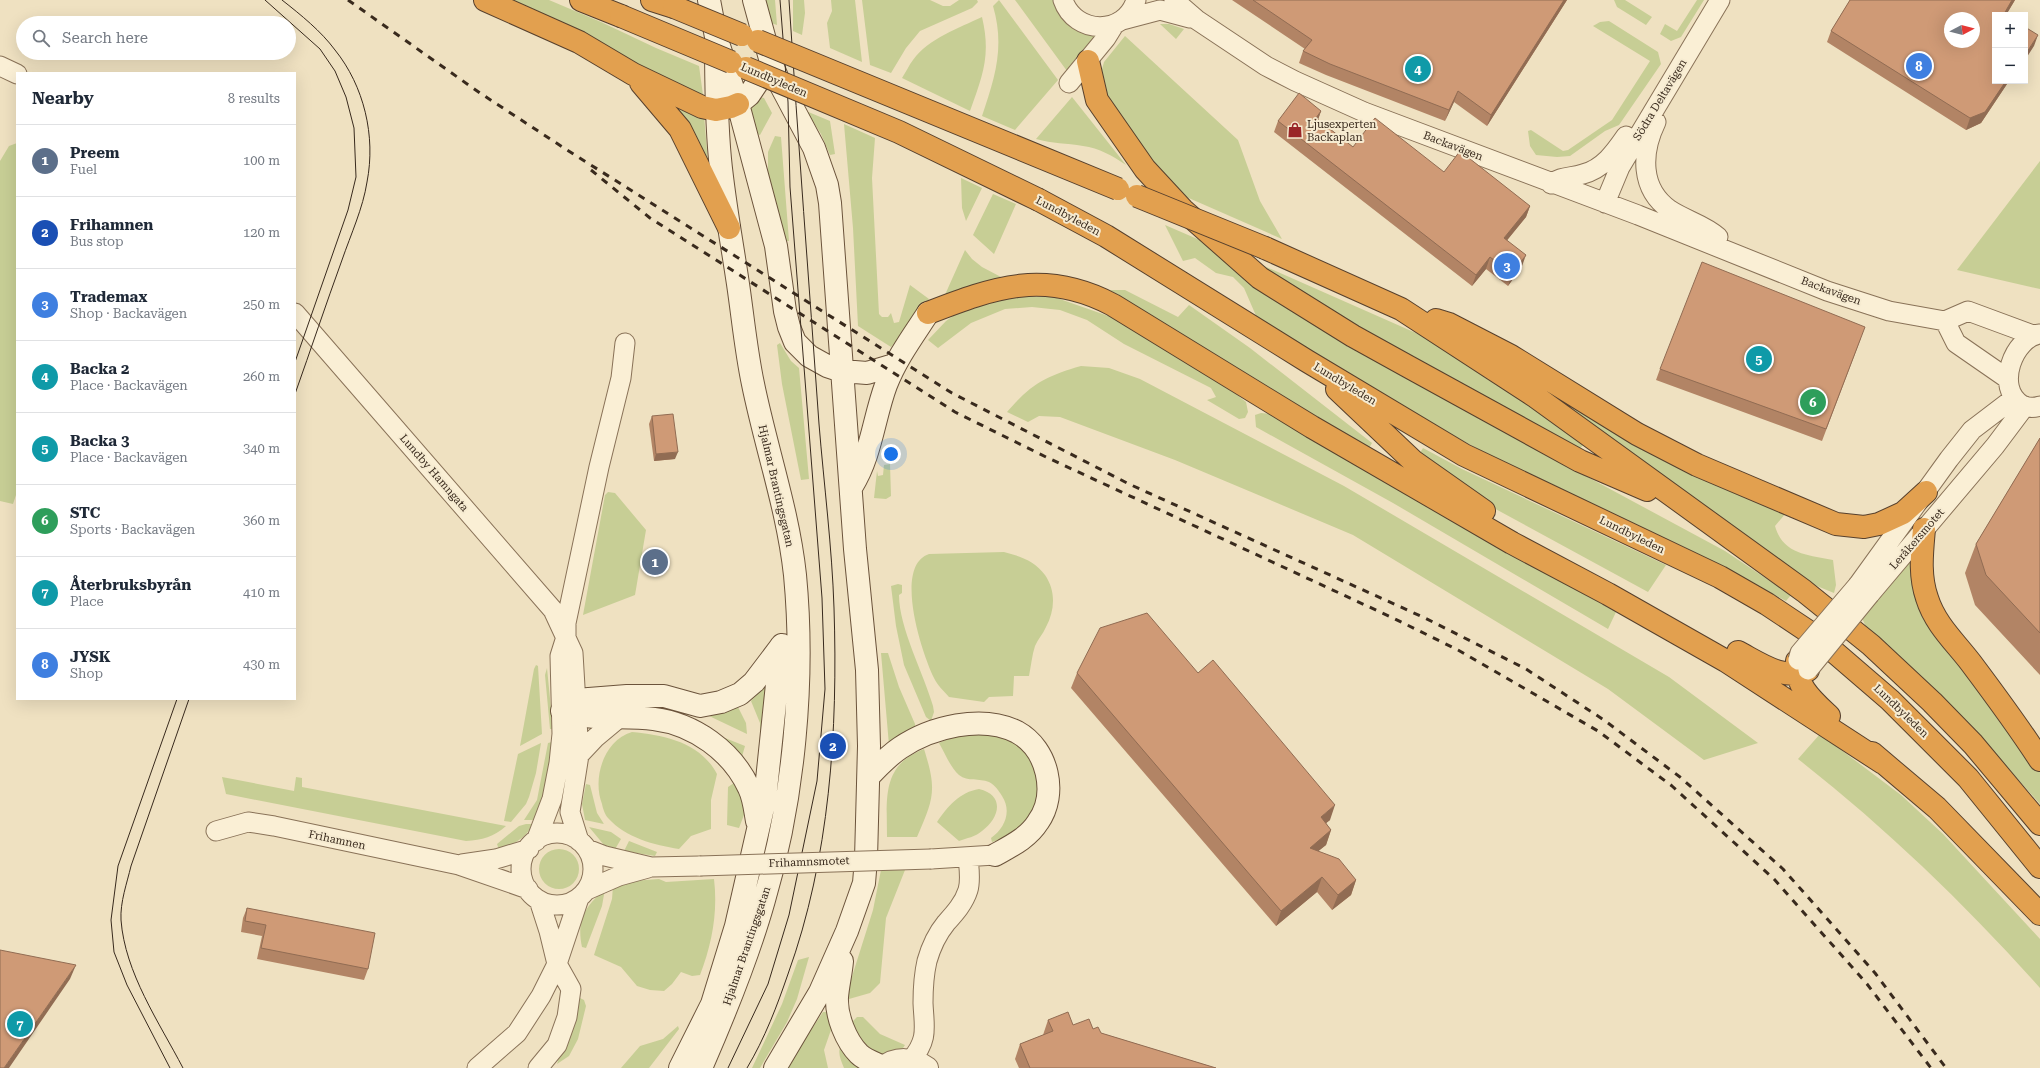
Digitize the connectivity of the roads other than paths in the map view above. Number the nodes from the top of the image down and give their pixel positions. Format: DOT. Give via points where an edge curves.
graph roads {
  1 [pos="485,0"];
  2 [pos="581,0"];
  3 [pos="652,0"];
  4 [pos="709,0"];
  5 [pos="754,0"];
  6 [pos="1063,0"];
  7 [pos="1136,0"];
  8 [pos="1174,0"];
  9 [pos="1720,0"];
  10 [pos="668,4"];
  11 [pos="1197,20"];
  12 [pos="1118,22"];
  13 [pos="716,37"];
  14 [pos="1088,61"];
  15 [pos="771,62"];
  16 [pos="0,66"];
  17 [pos="1677,73"];
  18 [pos="16,74"];
  19 [pos="633,74"];
  20 [pos="1069,84"];
  21 [pos="738,104"];
  22 [pos="716,110"];
  23 [pos="1551,184"];
  24 [pos="1605,203"];
  25 [pos="729,228"];
  26 [pos="1722,248"];
  27 [pos="1400,309"];
  28 [pos="928,313"];
  29 [pos="296,314"];
  30 [pos="1945,321"];
  31 [pos="2036,335"];
  32 [pos="625,343"];
  33 [pos="1307,361"];
  34 [pos="894,365"];
  35 [pos="842,371"];
  36 [pos="2008,379"];
  37 [pos="2031,405"];
  38 [pos="851,489"];
  39 [pos="1926,492"];
  40 [pos="1689,509"];
  41 [pos="1924,529"];
  42 [pos="1864,590"];
  43 [pos="796,600"];
  44 [pos="566,637"];
  45 [pos="781,646"];
  46 [pos="1801,668"];
  47 [pos="572,709"];
  48 [pos="619,718"];
  49 [pos="579,755"];
  50 [pos="2040,760"];
  51 [pos="1883,763"];
  52 [pos="869,776"];
  53 [pos="2040,824"];
  54 [pos="759,830"];
  55 [pos="216,831"];
  56 [pos="532,845"];
  57 [pos="583,845"];
  58 [pos="995,854"];
  59 [pos="968,857"];
  60 [pos="459,864"];
  61 [pos="651,867"];
  62 [pos="2040,867"];
  63 [pos="533,894"];
  64 [pos="583,894"];
  65 [pos="2040,914"];
  66 [pos="847,931"];
  67 [pos="557,964"];
  68 [pos="919,1064"];
  69 [pos="883,1067"];
  70 [pos="476,1068"];
  71 [pos="538,1068"];
  72 [pos="680,1068"];
  73 [pos="701,1068"];
  74 [pos="775,1068"];
  1 -- 19 [label="highway" via="579,42"];
  2 -- 33 [label="highway, Lundbyleden, bridge" via="899,132 1039,200 1106,236"];
  3 -- 10 [label="highway"];
  4 -- 13 [label="main road, Hjalmar Brantingsgatan"];
  5 -- 15 [label="main road"];
  6 -- 12 [label="street, Backavägen" via="1070,13 1085,25 1095,27"];
  7 -- 12 [label="street" via="1130,13"];
  8 -- 11 [label="street, Backavägen"];
  9 -- 17 [label="street, Södra Deltavägen"];
  10 -- 27 [label="highway, bridge" via="1265,248"];
  11 -- 12 [label="street, Backavägen" via="1160,10"];
  11 -- 23 [label="street, Backavägen" via="1266,66 1323,94"];
  12 -- 14 [label="street"];
  13 -- 21 [label="main road, Hjalmar Brantingsgatan"];
  13 -- 22 [label="main road, Hjalmar Brantingsgatan"];
  14 -- 20 [label="street"];
  14 -- 40 [label="highway" via="1097,100 1145,169 1183,210 1260,278 1352,336 1580,461"];
  15 -- 21 [label="main road" via="749,95"];
  15 -- 35 [label="main road" via="788,102 814,148 827,184 833,222"];
  16 -- 18 [label="street"];
  17 -- 23 [label="street" via="1653,96 1613,155 1584,174 1559,178"];
  17 -- 24 [label="street, Södra Deltavägen" via="1620,167"];
  17 -- 26 [label="street" via="1648,143 1645,159 1647,178 1658,200 1670,210 1718,236"];
  19 -- 22 [label="highway" via="693,103"];
  19 -- 25 [label="highway" via="680,129"];
  21 -- 22 [label="highway"];
  21 -- 35 [label="main road, Hjalmar Brantingsgatan" via="776,246 789,327 795,342 804,353"];
  22 -- 25 [label="main road, Hjalmar Brantingsgatan"];
  23 -- 24 [label="street, Backavägen"];
  24 -- 26 [label="street, Backavägen"];
  25 -- 43 [label="main road, Hjalmar Brantingsgatan" via="748,358 791,546"];
  26 -- 30 [label="street, Backavägen" via="1827,292 1889,311"];
  27 -- 39 [label="highway" via="1449,324 1480,340 1542,374 1637,434 1697,465 1836,524 1864,527 1879,524 1903,513"];
  27 -- 40 [label="highway" via="1536,397"];
  28 -- 34 [label="main road"];
  28 -- 51 [label="highway" via="973,296 1037,284 1093,294 1312,427 1512,543 1726,661"];
  29 -- 44 [label="street, Lundby Hamngata" via="547,602"];
  30 -- 31 [label="street" via="1968,311"];
  30 -- 36 [label="street" via="1956,343"];
  31 -- 36 [label="street" via="2019,349"];
  32 -- 44 [label="street, Lundby Hamngata" via="621,378 566,623"];
  33 -- 46 [label="highway" via="1413,461 1486,512 1758,662 1780,672"];
  33 -- 62 [label="highway, Lundbyleden" via="1464,454 1720,577 1818,638 1890,700 1962,773"];
  34 -- 35 [label="main road, Hjalmar Brantingsgatan" via="867,372"];
  34 -- 38 [label="main road" via="858,477"];
  35 -- 38 [label="main road"];
  36 -- 37 [label="street" via="2008,389"];
  37 -- 39 [label="street, Leråkersmotet" via="1972,430"];
  37 -- 41 [label="street, Leråkersmotet"];
  38 -- 52 [label="main road" via="867,670"];
  39 -- 42 [label="street, Leråkersmotet"];
  40 -- 53 [label="highway" via="1804,592 1871,645 1973,744"];
  41 -- 42 [label="street, Leråkersmotet"];
  41 -- 50 [label="highway" via="1921,568 1932,612 2014,720"];
  42 -- 46 [label="street, Leråkersmotet, bridge"];
  43 -- 45 [label="main road"];
  43 -- 73 [label="main road, Hjalmar Brantingsgatan" via="799,673 780,832 765,899 747,953"];
  44 -- 47 [label="street, Lundby Hamngata" via="573,653"];
  45 -- 47 [label="main road" via="754,682 740,694 721,702 700,706 664,696 650,695"];
  45 -- 54 [label="main road" via="773,737"];
  46 -- 51 [label="highway" via="1800,682 1810,697"];
  47 -- 48 [label="main road"];
  47 -- 49 [label="street, Lundby Hamngata"];
  47 -- 56 [label="street, Lundby Hamngata" via="552,798"];
  48 -- 49 [label="street"];
  48 -- 54 [label="main road" via="669,722 708,740 737,768 749,788"];
  49 -- 57 [label="street, Lundby Hamngata" via="570,812"];
  51 -- 65 [label="highway" via="1937,808"];
  52 -- 58 [label="main road" via="900,748 936,731 984,724 1008,728 1018,733 1027,740 1042,760 1049,793 1046,808 1027,835"];
  52 -- 66 [label="main road" via="864,883"];
  54 -- 72 [label="main road" via="736,926 712,1004"];
  55 -- 60 [label="street, Frihamnen" via="248,822"];
  56 -- 57 [label="street" via="548,835 557,834 571,836"];
  56 -- 60 [label="street, Frihamnen" via="496,859"];
  56 -- 63 [label="street" via="524,858 522,869 523,880"];
  57 -- 61 [label="street, Frihamnsmotet" via="605,856"];
  57 -- 64 [label="street" via="592,859 593,870"];
  58 -- 59 [label="street, Frihamnsmotet"];
  59 -- 61 [label="street, Frihamnsmotet, bridge"];
  59 -- 68 [label="street" via="968,890 956,913 935,940 928,960 923,990 926,1028 918,1052"];
  60 -- 63 [label="street, Frihamnen"];
  61 -- 64 [label="street, Frihamnsmotet" via="619,876"];
  63 -- 64 [label="street" via="548,904 559,905 570,903"];
  63 -- 67 [label="street" via="550,931"];
  64 -- 67 [label="street"];
  66 -- 69 [label="main road" via="837,997 838,1009 846,1033 859,1055"];
  66 -- 74 [label="main road" via="820,992"];
  67 -- 70 [label="street" via="541,996 517,1033"];
  67 -- 71 [label="street" via="572,990 567,1017 557,1045"];
  68 -- 69 [label="main road" via="894,1062"];
}
